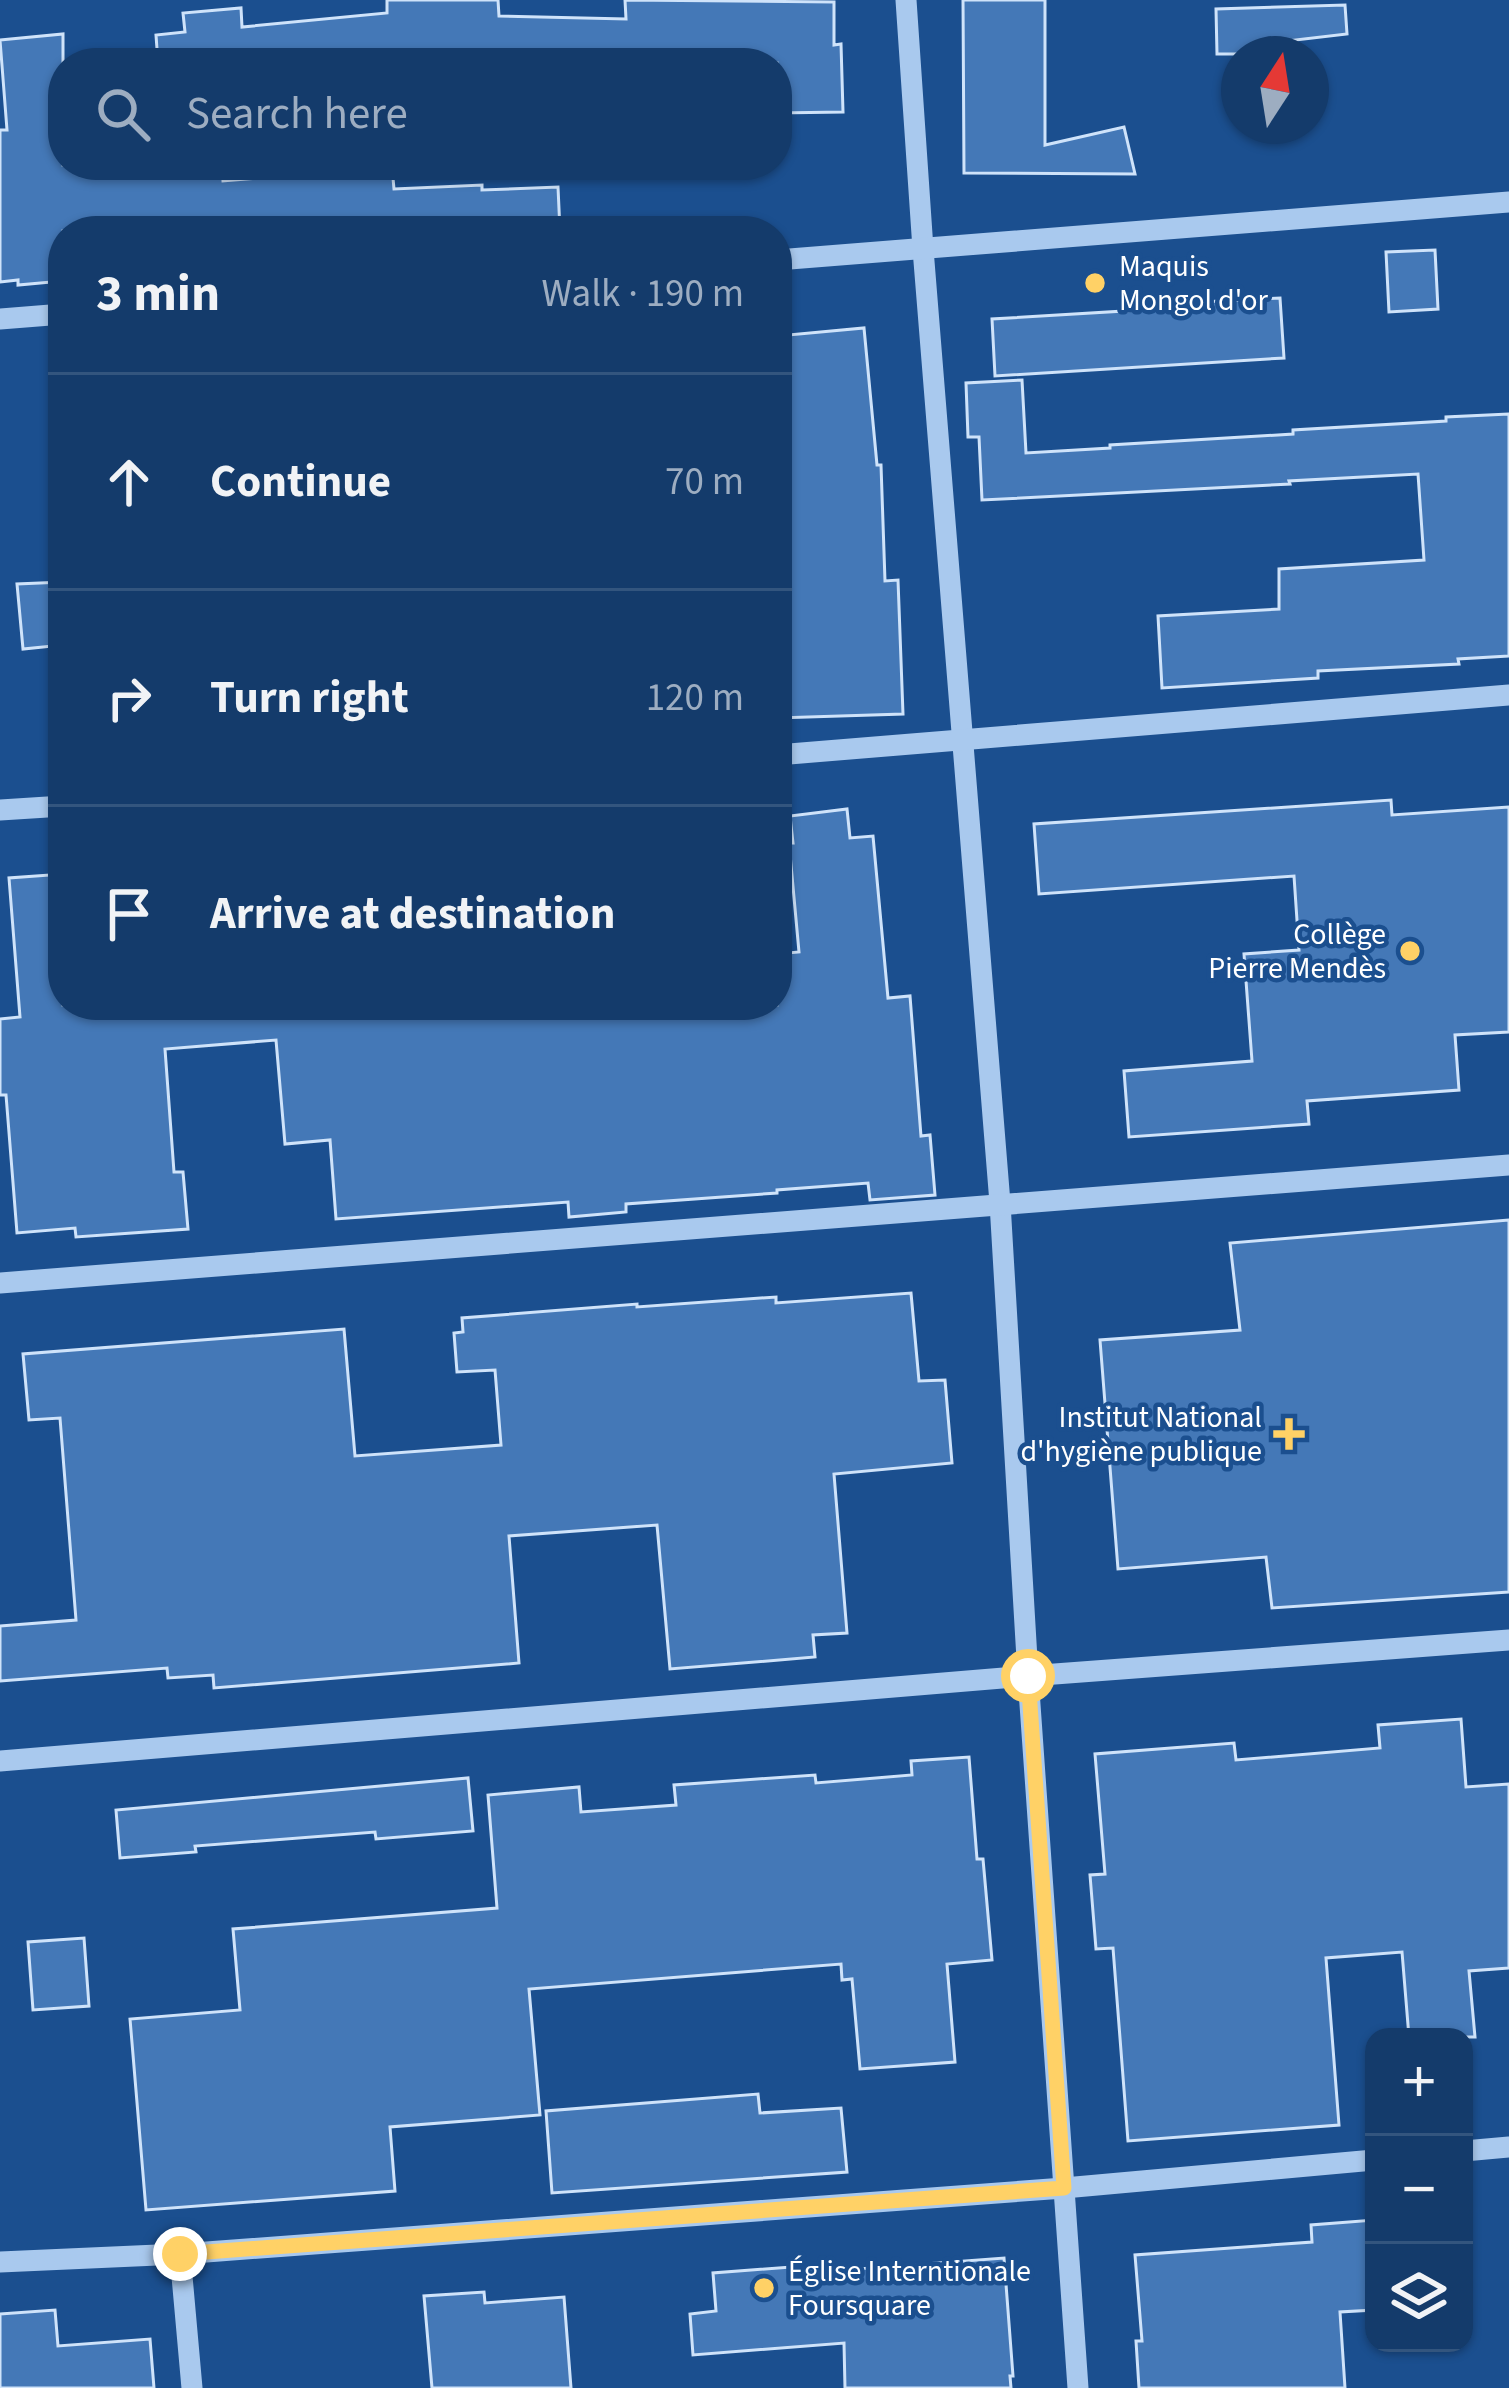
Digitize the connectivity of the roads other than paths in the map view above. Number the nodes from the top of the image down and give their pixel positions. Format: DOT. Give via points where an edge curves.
graph roads {
  1 [pos="907,0"];
  2 [pos="1509,202"];
  3 [pos="923,249"];
  4 [pos="792,259"];
  5 [pos="48,315"];
  6 [pos="0,319"];
  7 [pos="1509,695"];
  8 [pos="962,741"];
  9 [pos="792,753"];
  10 [pos="48,807"];
  11 [pos="0,810"];
  12 [pos="1509,1165"];
  13 [pos="1000,1203"];
  14 [pos="0,1283"];
  15 [pos="1509,1640"];
  16 [pos="1028,1676"];
  17 [pos="0,1761"];
  18 [pos="1509,2147"];
  19 [pos="1473,2150"];
  20 [pos="1365,2161"];
  21 [pos="1064,2188"];
  22 [pos="180,2254"];
  23 [pos="0,2262"];
  24 [pos="191,2388"];
  25 [pos="1078,2388"];
  1 -- 3 [label="street"];
  2 -- 3 [label="street"];
  3 -- 4 [label="street"];
  3 -- 8 [label="street"];
  5 -- 6 [label="street"];
  7 -- 8 [label="street"];
  8 -- 9 [label="street"];
  8 -- 13 [label="street"];
  10 -- 11 [label="street"];
  12 -- 13 [label="street"];
  13 -- 14 [label="street"];
  13 -- 16 [label="street"];
  15 -- 16 [label="street"];
  16 -- 17 [label="street"];
  16 -- 21 [label="street"];
  18 -- 19 [label="street"];
  20 -- 21 [label="street"];
  21 -- 22 [label="street"];
  21 -- 25 [label="street"];
  22 -- 23 [label="street"];
  22 -- 24 [label="street"];
}
